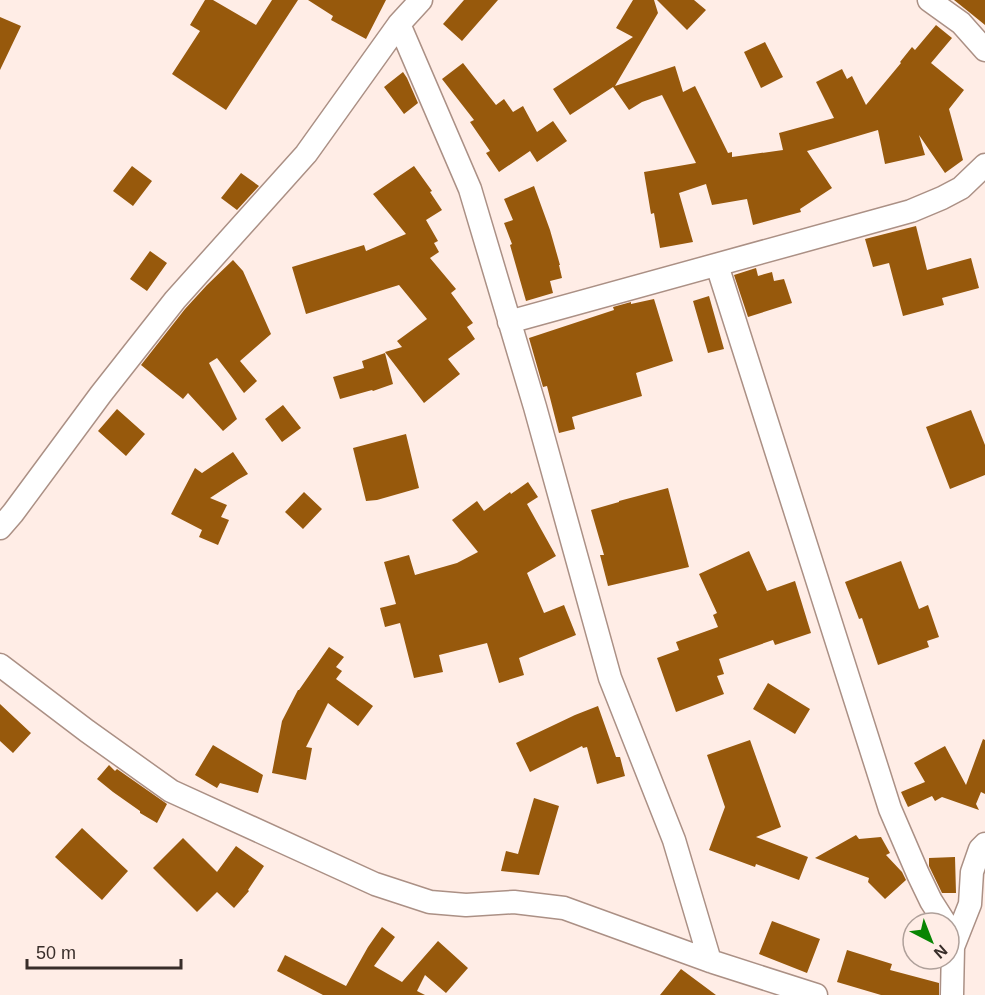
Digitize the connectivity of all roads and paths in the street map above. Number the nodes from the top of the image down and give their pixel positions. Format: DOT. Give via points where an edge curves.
graph roads {
  1 [pos="421,0"];
  2 [pos="929,0"];
  3 [pos="399,24"];
  4 [pos="985,50"];
  5 [pos="985,165"];
  6 [pos="717,265"];
  7 [pos="510,322"];
  8 [pos="0,528"];
  9 [pos="0,665"];
  10 [pos="985,844"];
  11 [pos="937,911"];
  12 [pos="961,922"];
  13 [pos="711,961"];
  14 [pos="952,971"];
  15 [pos="816,995"];
  16 [pos="952,995"];
  1 -- 3 [label="street"];
  2 -- 4 [label="street" via="961,23"];
  3 -- 7 [label="street" via="470,189"];
  3 -- 8 [label="street" via="306,154 175,300"];
  5 -- 6 [label="street" via="961,188 911,211"];
  6 -- 7 [label="street"];
  6 -- 11 [label="street" via="890,809"];
  7 -- 13 [label="street" via="610,678 674,840"];
  9 -- 13 [label="street" via="171,791 375,884 430,902 514,902 564,908"];
  10 -- 12 [label="street" via="972,873 970,904"];
  13 -- 15 [label="street"];
  14 -- 16 [label="street"];
}
